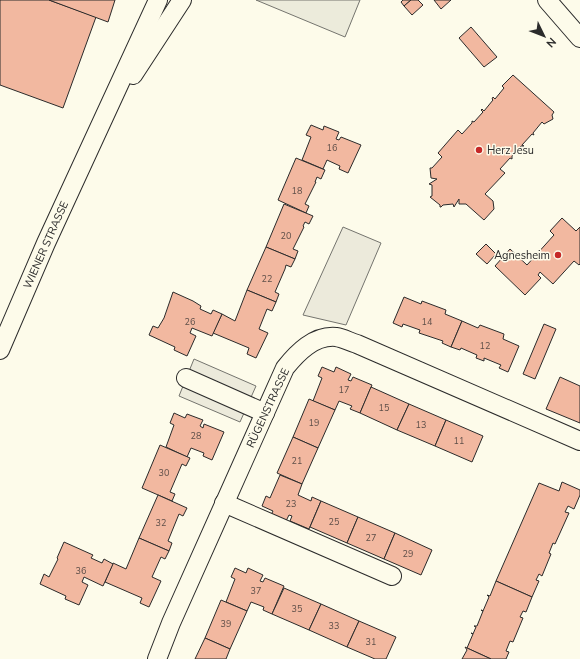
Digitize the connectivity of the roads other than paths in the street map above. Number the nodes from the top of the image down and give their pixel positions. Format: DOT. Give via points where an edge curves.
graph roads {
  1 [pos="158,0"];
  2 [pos="182,0"];
  3 [pos="547,0"];
  4 [pos="580,38"];
  5 [pos="93,140"];
  6 [pos="0,350"];
  7 [pos="186,378"];
  8 [pos="265,413"];
  9 [pos="580,441"];
  10 [pos="224,503"];
  11 [pos="392,576"];
  12 [pos="157,659"];
  1 -- 5 [label="street, WIENER STRASSE"];
  2 -- 5 [label="street, WIENER STRASSE"];
  3 -- 4 [label="street"];
  5 -- 6 [label="street, WIENER STRASSE"];
  7 -- 8 [label="street"];
  8 -- 9 [label="street, RÜGENSTRASSE" via="285,368 298,352 315,341 335,337 357,344"];
  8 -- 10 [label="street, RÜGENSTRASSE"];
  10 -- 11 [label="street"];
  10 -- 12 [label="street, RÜGENSTRASSE"];
}
